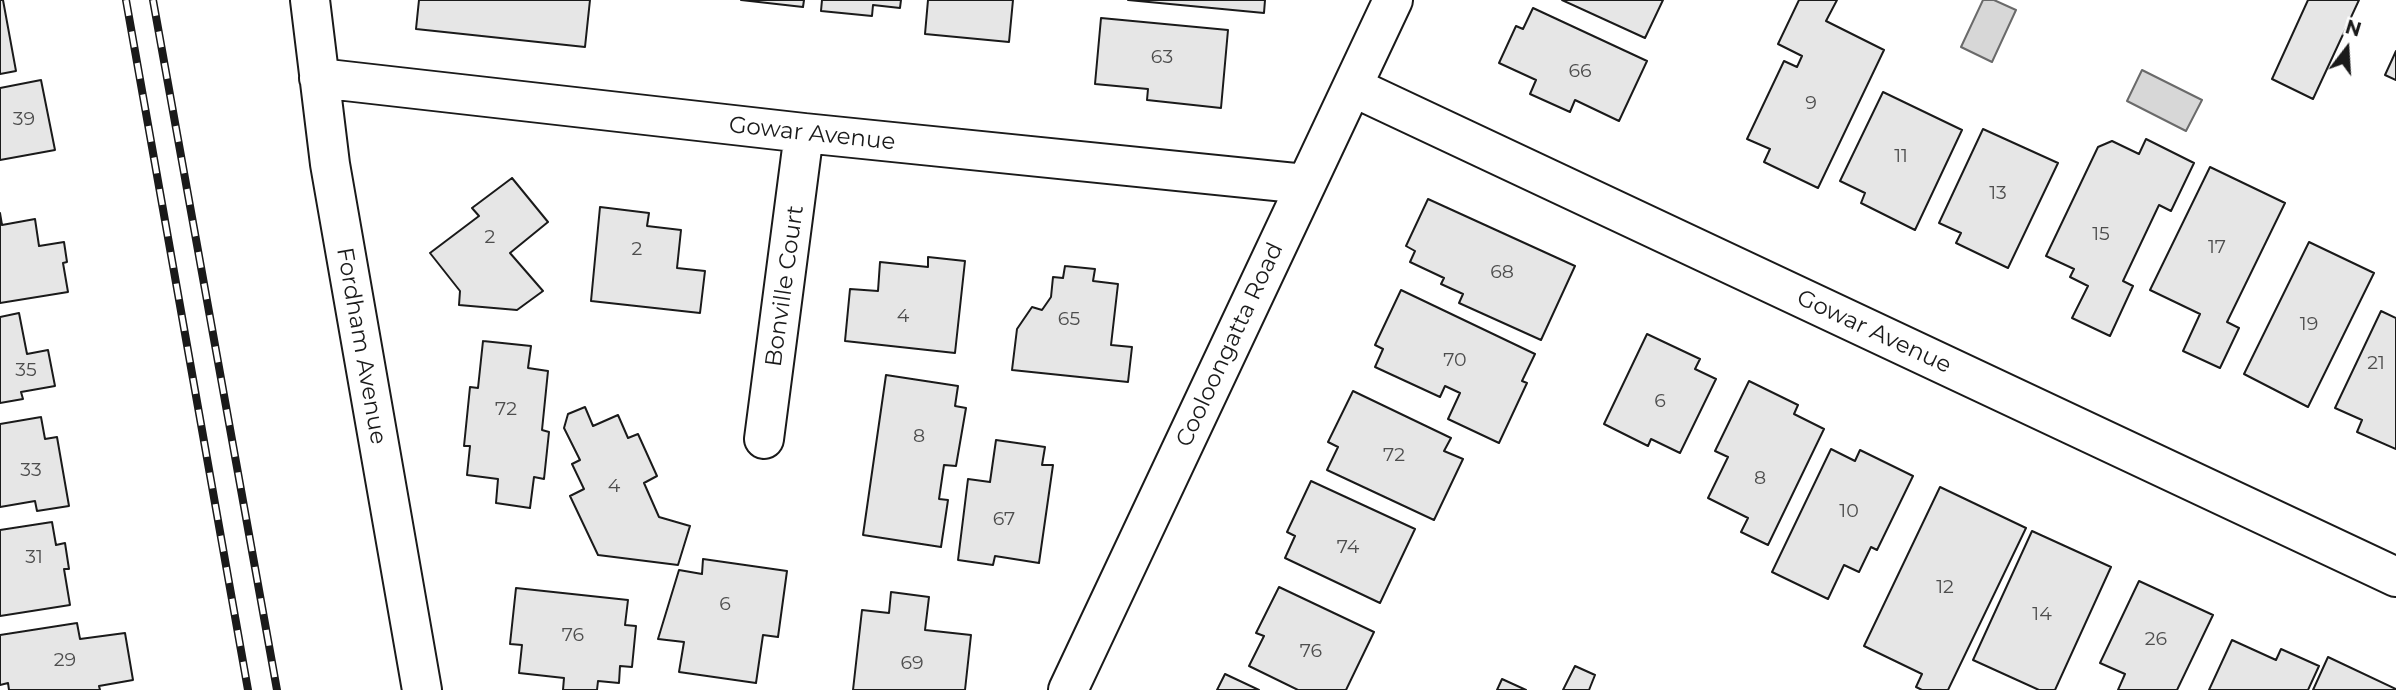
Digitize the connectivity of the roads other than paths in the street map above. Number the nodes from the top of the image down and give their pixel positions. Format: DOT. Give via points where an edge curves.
graph roads {
  1 [pos="310,0"];
  2 [pos="1393,0"];
  3 [pos="319,78"];
  4 [pos="1353,86"];
  5 [pos="804,133"];
  6 [pos="1305,184"];
  7 [pos="764,439"];
  8 [pos="2396,577"];
  9 [pos="422,690"];
  10 [pos="1068,690"];
  1 -- 3 [label="street, Fordham Avenue"];
  2 -- 4 [label="street, Cooloongatta Road"];
  3 -- 5 [label="street, Gowar Avenue"];
  3 -- 9 [label="street, Fordham Avenue"];
  4 -- 6 [label="street, Cooloongatta Road"];
  4 -- 8 [label="street, Gowar Avenue"];
  5 -- 6 [label="street, Gowar Avenue"];
  5 -- 7 [label="street, Bonville Court"];
  6 -- 10 [label="street, Cooloongatta Road"];
}
